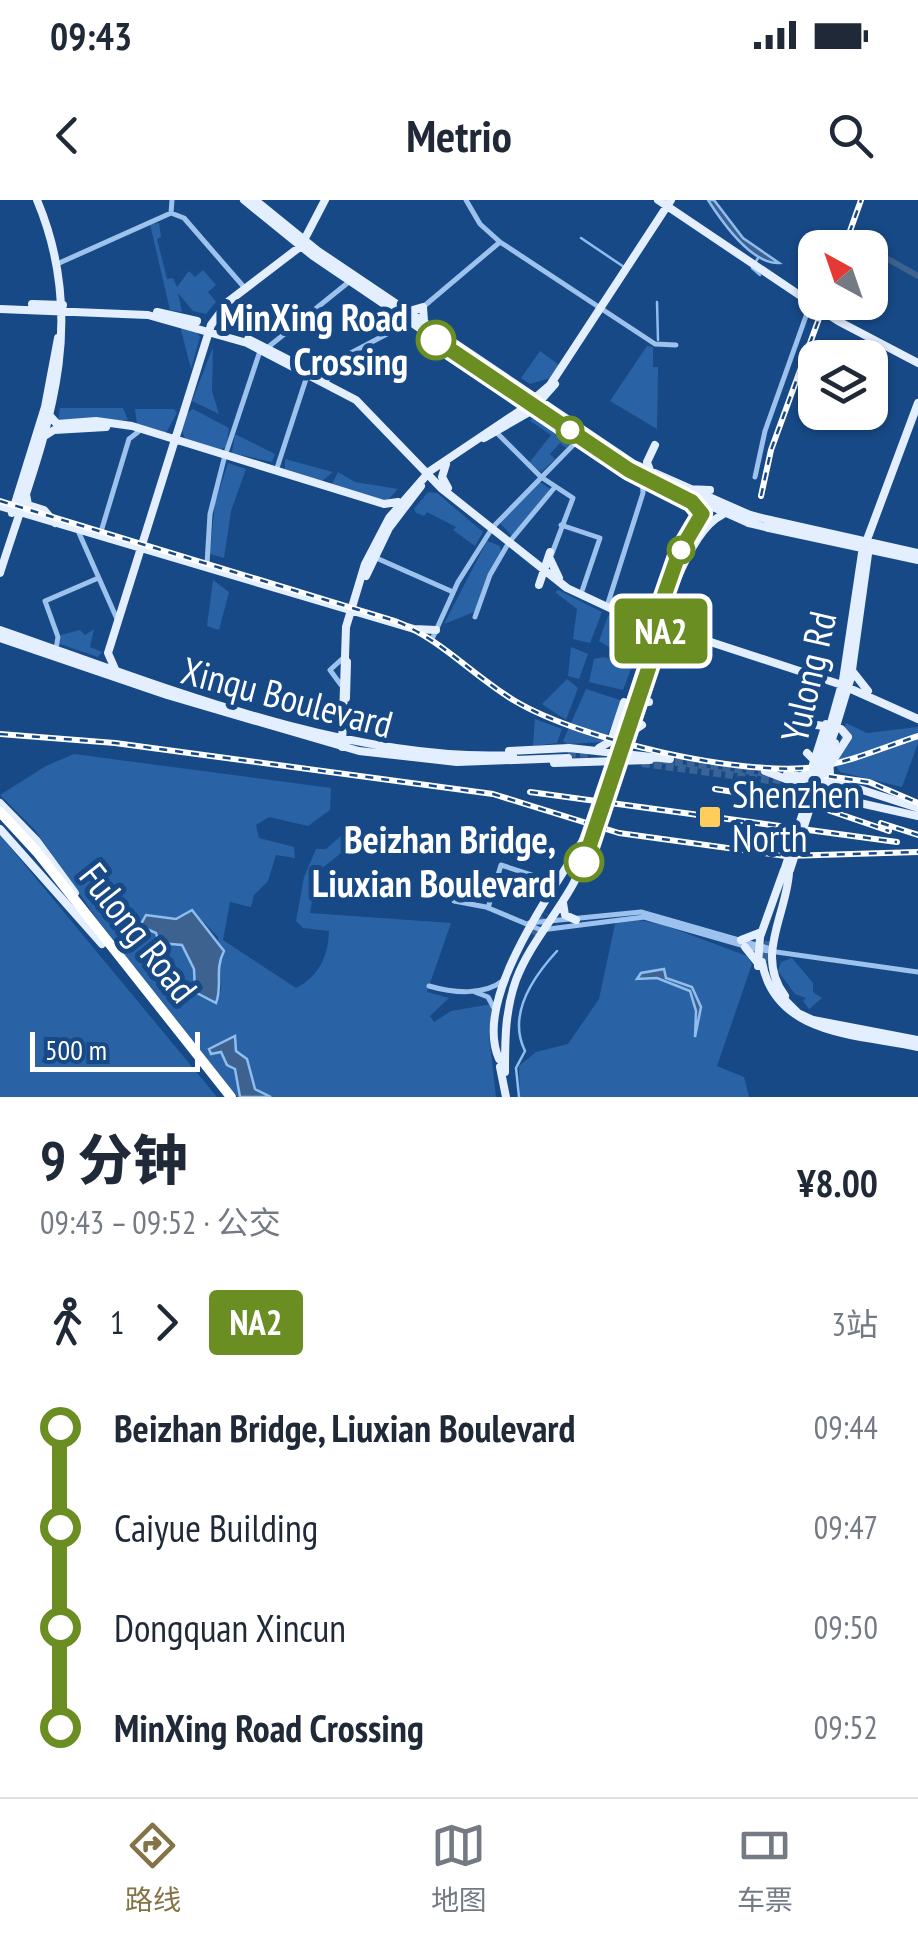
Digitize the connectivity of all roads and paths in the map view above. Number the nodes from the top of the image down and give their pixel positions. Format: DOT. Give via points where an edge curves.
graph roads {
  1 [pos="34,200"];
  2 [pos="172,200"];
  3 [pos="244,200"];
  4 [pos="255,200"];
  5 [pos="324,200"];
  6 [pos="466,200"];
  7 [pos="658,200"];
  8 [pos="670,203"];
  9 [pos="172,213"];
  10 [pos="313,226"];
  11 [pos="288,232"];
  12 [pos="302,242"];
  13 [pos="500,242"];
  14 [pos="315,253"];
  15 [pos="285,256"];
  16 [pos="56,264"];
  17 [pos="350,282"];
  18 [pos="243,286"];
  19 [pos="60,290"];
  20 [pos="798,290"];
  21 [pos="0,307"];
  22 [pos="45,307"];
  23 [pos="61,307"];
  24 [pos="80,307"];
  25 [pos="423,307"];
  26 [pos="392,310"];
  27 [pos="404,310"];
  28 [pos="603,310"];
  29 [pos="215,314"];
  30 [pos="806,320"];
  31 [pos="838,320"];
  32 [pos="400,322"];
  33 [pos="196,323"];
  34 [pos="62,324"];
  35 [pos="421,325"];
  36 [pos="209,327"];
  37 [pos="223,332"];
  38 [pos="204,342"];
  39 [pos="676,346"];
  40 [pos="264,349"];
  41 [pos="918,361"];
  42 [pos="326,365"];
  43 [pos="309,373"];
  44 [pos="326,378"];
  45 [pos="551,387"];
  46 [pos="519,392"];
  47 [pos="535,402"];
  48 [pos="918,403"];
  49 [pos="918,411"];
  50 [pos="552,413"];
  51 [pos="519,415"];
  52 [pos="50,416"];
  53 [pos="124,429"];
  54 [pos="138,432"];
  55 [pos="496,432"];
  56 [pos="43,437"];
  57 [pos="581,437"];
  58 [pos="174,441"];
  59 [pos="655,446"];
  60 [pos="226,454"];
  61 [pos="419,462"];
  62 [pos="444,463"];
  63 [pos="275,471"];
  64 [pos="430,474"];
  65 [pos="541,476"];
  66 [pos="646,476"];
  67 [pos="755,477"];
  68 [pos="660,487"];
  69 [pos="416,488"];
  70 [pos="445,488"];
  71 [pos="555,488"];
  72 [pos="685,489"];
  73 [pos="22,490"];
  74 [pos="644,493"];
  75 [pos="402,500"];
  76 [pos="692,502"];
  77 [pos="718,503"];
  78 [pos="0,507"];
  79 [pos="16,512"];
  80 [pos="722,515"];
  81 [pos="29,518"];
  82 [pos="389,518"];
  83 [pos="749,519"];
  84 [pos="55,523"];
  85 [pos="561,524"];
  86 [pos="12,525"];
  87 [pos="102,526"];
  88 [pos="492,528"];
  89 [pos="873,528"];
  90 [pos="698,529"];
  91 [pos="78,533"];
  92 [pos="99,537"];
  93 [pos="849,541"];
  94 [pos="509,542"];
  95 [pos="116,543"];
  96 [pos="868,545"];
  97 [pos="141,548"];
  98 [pos="885,549"];
  99 [pos="0,556"];
  100 [pos="550,556"];
  101 [pos="918,556"];
  102 [pos="374,557"];
  103 [pos="531,561"];
  104 [pos="182,562"];
  105 [pos="207,564"];
  106 [pos="862,570"];
  107 [pos="545,571"];
  108 [pos="0,572"];
  109 [pos="227,574"];
  110 [pos="96,578"];
  111 [pos="557,579"];
  112 [pos="540,586"];
  113 [pos="356,590"];
  114 [pos="582,591"];
  115 [pos="453,592"];
  116 [pos="608,603"];
  117 [pos="665,605"];
  118 [pos="334,608"];
  119 [pos="351,613"];
  120 [pos="640,616"];
  121 [pos="475,617"];
  122 [pos="117,619"];
  123 [pos="659,623"];
  124 [pos="346,630"];
  125 [pos="679,630"];
  126 [pos="435,633"];
  127 [pos="1,634"];
  128 [pos="652,641"];
  129 [pos="56,649"];
  130 [pos="90,661"];
  131 [pos="849,666"];
  132 [pos="117,670"];
  133 [pos="821,675"];
  134 [pos="846,684"];
  135 [pos="869,694"];
  136 [pos="648,702"];
  137 [pos="840,702"];
  138 [pos="630,709"];
  139 [pos="918,716"];
  140 [pos="642,725"];
  141 [pos="344,726"];
  142 [pos="817,726"];
  143 [pos="831,733"];
  144 [pos="328,736"];
  145 [pos="343,742"];
  146 [pos="360,744"];
  147 [pos="591,750"];
  148 [pos="472,753"];
  149 [pos="449,754"];
  150 [pos="631,754"];
  151 [pos="811,755"];
  152 [pos="568,756"];
  153 [pos="830,764"];
  154 [pos="588,765"];
  155 [pos="802,776"];
  156 [pos="612,779"];
  157 [pos="602,785"];
  158 [pos="837,786"];
  159 [pos="813,789"];
  160 [pos="0,803"];
  161 [pos="810,809"];
  162 [pos="918,812"];
  163 [pos="0,816"];
  164 [pos="0,828"];
  165 [pos="797,829"];
  166 [pos="587,842"];
  167 [pos="787,870"];
  168 [pos="558,884"];
  169 [pos="563,901"];
  170 [pos="489,906"];
  171 [pos="576,920"];
  172 [pos="765,920"];
  173 [pos="547,921"];
  174 [pos="522,923"];
  175 [pos="532,932"];
  176 [pos="103,941"];
  177 [pos="743,944"];
  178 [pos="766,954"];
  179 [pos="918,971"];
  180 [pos="506,978"];
  181 [pos="496,1012"];
  182 [pos="819,1024"];
  183 [pos="918,1042"];
  184 [pos="498,1060"];
  185 [pos="505,1072"];
  186 [pos="226,1096"];
  187 [pos="509,1097"];
  1 -- 16 [label="main road"];
  1 -- 19 [label="main road"];
  2 -- 9 [label="street"];
  3 -- 11 [label="main road"];
  4 -- 11 [label="main road"];
  5 -- 10 [label="main road"];
  6 -- 13 [label="street"];
  7 -- 8 [label="main road"];
  8 -- 20 [label="main road"];
  8 -- 28 [label="main road"];
  9 -- 16 [label="street"];
  9 -- 18 [label="street" via="184,218"];
  10 -- 11 [label="main road" via="303,234"];
  10 -- 12 [label="main road"];
  10 -- 14 [label="main road"];
  11 -- 12 [label="main road"];
  11 -- 15 [label="main road"];
  12 -- 14 [label="main road"];
  12 -- 15 [label="main road"];
  13 -- 25 [label="street"];
  13 -- 28 [label="street"];
  14 -- 15 [label="main road"];
  14 -- 17 [label="main road"];
  14 -- 27 [label="main road"];
  15 -- 18 [label="main road"];
  15 -- 29 [label="main road"];
  16 -- 19 [label="main road"];
  17 -- 26 [label="main road"];
  17 -- 40 [label="street"];
  18 -- 29 [label="main road"];
  19 -- 22 [label="main road"];
  19 -- 23 [label="main road"];
  19 -- 24 [label="main road"];
  21 -- 22 [label="main road"];
  22 -- 23 [label="main road"];
  22 -- 34 [label="main road"];
  23 -- 24 [label="main road"];
  23 -- 34 [label="main road"];
  24 -- 33 [label="main road" via="141,309"];
  24 -- 34 [label="main road"];
  25 -- 27 [label="main road"];
  25 -- 35 [label="main road"];
  26 -- 32 [label="main road"];
  26 -- 35 [label="main road"];
  27 -- 35 [label="main road"];
  28 -- 39 [label="street" via="655,344"];
  28 -- 45 [label="main road"];
  29 -- 33 [label="main road"];
  29 -- 36 [label="main road"];
  29 -- 37 [label="main road"];
  30 -- 67 [label="street"];
  31 -- 41 [label="main road"];
  32 -- 35 [label="main road"];
  32 -- 42 [label="street"];
  32 -- 43 [label="street"];
  33 -- 36 [label="main road"];
  33 -- 38 [label="main road"];
  34 -- 52 [label="main road"];
  34 -- 73 [label="main road"];
  35 -- 46 [label="main road"];
  36 -- 37 [label="main road"];
  36 -- 38 [label="main road"];
  37 -- 38 [label="main road"];
  37 -- 40 [label="main road"];
  38 -- 58 [label="main road"];
  40 -- 43 [label="main road"];
  40 -- 60 [label="street"];
  42 -- 43 [label="street"];
  42 -- 44 [label="main road"];
  43 -- 44 [label="main road"];
  43 -- 61 [label="main road" via="374,414"];
  43 -- 63 [label="street"];
  44 -- 61 [label="main road" via="373,407"];
  45 -- 46 [label="main road"];
  45 -- 47 [label="main road"];
  45 -- 50 [label="main road"];
  46 -- 47 [label="main road"];
  46 -- 51 [label="main road"];
  47 -- 50 [label="main road"];
  47 -- 51 [label="main road"];
  48 -- 89 [label="main road"];
  49 -- 89 [label="main road"];
  50 -- 51 [label="main road"];
  50 -- 57 [label="main road"];
  50 -- 66 [label="main road" via="579,427 591,424 592,435"];
  51 -- 55 [label="main road"];
  51 -- 62 [label="main road"];
  52 -- 56 [label="main road"];
  52 -- 58 [label="main road" via="56,424 109,422"];
  53 -- 54 [label="main road"];
  53 -- 56 [label="main road" via="54,430"];
  53 -- 87 [label="street" via="128,439"];
  54 -- 58 [label="main road"];
  54 -- 87 [label="street"];
  55 -- 62 [label="main road"];
  55 -- 65 [label="street"];
  56 -- 73 [label="main road"];
  57 -- 65 [label="street"];
  57 -- 66 [label="main road"];
  58 -- 60 [label="main road"];
  58 -- 97 [label="main road"];
  59 -- 66 [label="main road"];
  60 -- 63 [label="main road"];
  60 -- 105 [label="street" via="210,514"];
  61 -- 62 [label="main road"];
  61 -- 64 [label="main road"];
  61 -- 69 [label="main road"];
  62 -- 64 [label="main road"];
  62 -- 70 [label="main road"];
  63 -- 75 [label="main road" via="384,504"];
  63 -- 82 [label="main road" via="384,508"];
  64 -- 69 [label="main road"];
  64 -- 70 [label="main road"];
  65 -- 71 [label="street"];
  65 -- 88 [label="street"];
  66 -- 68 [label="main road"];
  66 -- 72 [label="main road"];
  66 -- 74 [label="street"];
  68 -- 74 [label="street"];
  68 -- 76 [label="main road"];
  69 -- 70 [label="main road"];
  69 -- 75 [label="main road"];
  69 -- 102 [label="main road"];
  70 -- 88 [label="main road"];
  71 -- 85 [label="street" via="572,498"];
  71 -- 94 [label="street"];
  72 -- 77 [label="main road"];
  72 -- 77 [label="main road" via="711,490"];
  73 -- 78 [label="main road"];
  73 -- 79 [label="main road"];
  73 -- 84 [label="main road" via="28,505"];
  74 -- 116 [label="street"];
  75 -- 82 [label="main road"];
  76 -- 80 [label="main road"];
  76 -- 90 [label="main road" via="702,514"];
  77 -- 83 [label="main road"];
  78 -- 79 [label="main road"];
  78 -- 86 [label="main road"];
  79 -- 81 [label="main road"];
  79 -- 84 [label="main road"];
  79 -- 86 [label="main road"];
  80 -- 83 [label="main road"];
  80 -- 90 [label="main road"];
  81 -- 86 [label="main road"];
  81 -- 91 [label="main road"];
  82 -- 113 [label="main road"];
  83 -- 93 [label="main road, bridge"];
  84 -- 92 [label="main road"];
  85 -- 100 [label="street"];
  85 -- 114 [label="street" via="600,538"];
  86 -- 99 [label="main road"];
  86 -- 108 [label="main road"];
  87 -- 92 [label="street"];
  88 -- 94 [label="main road"];
  88 -- 115 [label="street"];
  89 -- 93 [label="main road"];
  89 -- 96 [label="main road, Yulong Rd"];
  89 -- 98 [label="main road"];
  90 -- 117 [label="main road"];
  91 -- 95 [label="main road"];
  91 -- 110 [label="street"];
  92 -- 95 [label="main road"];
  93 -- 96 [label="main road"];
  93 -- 106 [label="main road"];
  94 -- 103 [label="main road"];
  94 -- 121 [label="street"];
  95 -- 97 [label="main road"];
  96 -- 98 [label="main road"];
  96 -- 106 [label="main road, Yulong Rd"];
  97 -- 104 [label="main road"];
  97 -- 118 [label="main road"];
  97 -- 122 [label="main road"];
  97 -- 132 [label="main road" via="108,655"];
  98 -- 101 [label="main road"];
  98 -- 106 [label="main road"];
  100 -- 103 [label="main road"];
  100 -- 107 [label="main road"];
  100 -- 111 [label="main road"];
  102 -- 115 [label="street"];
  102 -- 119 [label="main road"];
  103 -- 107 [label="main road"];
  103 -- 112 [label="main road"];
  104 -- 105 [label="street"];
  104 -- 109 [label="main road"];
  105 -- 109 [label="street"];
  106 -- 131 [label="main road, Yulong Rd"];
  107 -- 111 [label="main road"];
  107 -- 112 [label="main road"];
  109 -- 118 [label="main road"];
  110 -- 122 [label="street"];
  110 -- 129 [label="street" via="44,602"];
  111 -- 112 [label="main road"];
  111 -- 114 [label="main road"];
  111 -- 120 [label="main road"];
  113 -- 118 [label="main road"];
  113 -- 119 [label="main road"];
  114 -- 116 [label="main road"];
  115 -- 126 [label="street"];
  116 -- 120 [label="main road"];
  117 -- 120 [label="main road"];
  117 -- 123 [label="main road"];
  117 -- 125 [label="main road"];
  118 -- 119 [label="main road"];
  118 -- 124 [label="main road"];
  119 -- 124 [label="main road"];
  119 -- 126 [label="main road"];
  119 -- 141 [label="main road"];
  120 -- 123 [label="main road"];
  120 -- 128 [label="main road"];
  122 -- 130 [label="main road" via="106,654"];
  123 -- 125 [label="main road"];
  123 -- 128 [label="main road"];
  124 -- 141 [label="main road"];
  125 -- 128 [label="main road"];
  125 -- 133 [label="main road"];
  127 -- 129 [label="main road, Xinqu Boulevard"];
  127 -- 145 [label="main road, Xinqu Boulevard" via="151,690"];
  128 -- 138 [label="main road"];
  128 -- 138 [label="main road"];
  128 -- 147 [label="main road" via="613,737"];
  128 -- 150 [label="main road" via="656,658 626,747"];
  129 -- 130 [label="main road, Xinqu Boulevard"];
  130 -- 132 [label="main road, Xinqu Boulevard"];
  131 -- 133 [label="main road"];
  131 -- 134 [label="main road, Yulong Rd"];
  131 -- 135 [label="main road"];
  132 -- 144 [label="main road, Xinqu Boulevard"];
  133 -- 134 [label="main road"];
  133 -- 137 [label="main road"];
  134 -- 135 [label="main road"];
  134 -- 137 [label="main road, Yulong Rd"];
  135 -- 137 [label="main road"];
  135 -- 139 [label="main road"];
  136 -- 157 [label="main road, bridge" via="625,707"];
  137 -- 143 [label="main road, Yulong Rd"];
  137 -- 151 [label="main road"];
  137 -- 153 [label="main road"];
  138 -- 156 [label="main road, bridge"];
  138 -- 157 [label="main road, bridge"];
  140 -- 156 [label="main road, bridge"];
  141 -- 144 [label="main road"];
  141 -- 145 [label="main road"];
  141 -- 146 [label="main road"];
  142 -- 161 [label="main road, bridge" via="841,729 848,739"];
  143 -- 161 [label="main road, Yulong Rd, bridge"];
  143 -- 165 [label="main road, Yulong Rd, bridge"];
  144 -- 145 [label="main road, Xinqu Boulevard"];
  145 -- 146 [label="main road, Xinqu Boulevard"];
  145 -- 148 [label="main road, Xinqu Boulevard"];
  146 -- 149 [label="main road, Xinqu Boulevard"];
  147 -- 150 [label="main road"];
  147 -- 152 [label="main road"];
  147 -- 154 [label="main road" via="581,756"];
  148 -- 149 [label="main road"];
  148 -- 152 [label="main road"];
  148 -- 152 [label="main road" via="528,746"];
  149 -- 152 [label="main road, Xinqu Boulevard"];
  150 -- 154 [label="main road" via="656,759"];
  151 -- 153 [label="main road" via="821,766"];
  151 -- 155 [label="main road"];
  151 -- 165 [label="main road, bridge"];
  152 -- 154 [label="main road"];
  153 -- 158 [label="main road"];
  155 -- 158 [label="main road"];
  155 -- 159 [label="main road" via="764,774"];
  156 -- 166 [label="main road, bridge"];
  157 -- 166 [label="main road, bridge"];
  158 -- 159 [label="main road"];
  158 -- 162 [label="main road"];
  159 -- 162 [label="main road"];
  160 -- 176 [label="main road" via="46,852"];
  161 -- 167 [label="main road, Yulong Rd, bridge"];
  163 -- 176 [label="highway, Fulong Road"];
  164 -- 176 [label="main road"];
  165 -- 167 [label="main road, Yulong Rd, bridge"];
  166 -- 168 [label="main road"];
  166 -- 169 [label="main road"];
  166 -- 173 [label="main road"];
  167 -- 172 [label="main road"];
  167 -- 178 [label="main road, Yulong Rd"];
  168 -- 170 [label="street" via="501,865"];
  168 -- 175 [label="main road"];
  169 -- 171 [label="main road" via="565,915"];
  169 -- 173 [label="main road"];
  170 -- 170 [label="street" via="454,901"];
  170 -- 174 [label="street"];
  170 -- 175 [label="street"];
  171 -- 173 [label="street"];
  171 -- 177 [label="street" via="642,912"];
  172 -- 177 [label="main road" via="756,938"];
  172 -- 178 [label="main road"];
  173 -- 175 [label="street"];
  173 -- 177 [label="street" via="634,916"];
  173 -- 185 [label="main road" via="511,997"];
  174 -- 175 [label="main road"];
  175 -- 180 [label="main road"];
  175 -- 184 [label="main road" via="502,999"];
  175 -- 185 [label="main road" via="506,997"];
  176 -- 186 [label="highway, Fulong Road"];
  177 -- 178 [label="main road"];
  177 -- 178 [label="street"];
  178 -- 179 [label="street"];
  178 -- 182 [label="main road" via="765,988 780,1009 798,1022"];
  180 -- 181 [label="main road"];
  180 -- 181 [label="street" via="491,988 464,992 429,988 482,994"];
  181 -- 184 [label="main road"];
  182 -- 183 [label="main road"];
  182 -- 183 [label="main road"];
  184 -- 187 [label="main road"];
  185 -- 187 [label="main road"];
}
